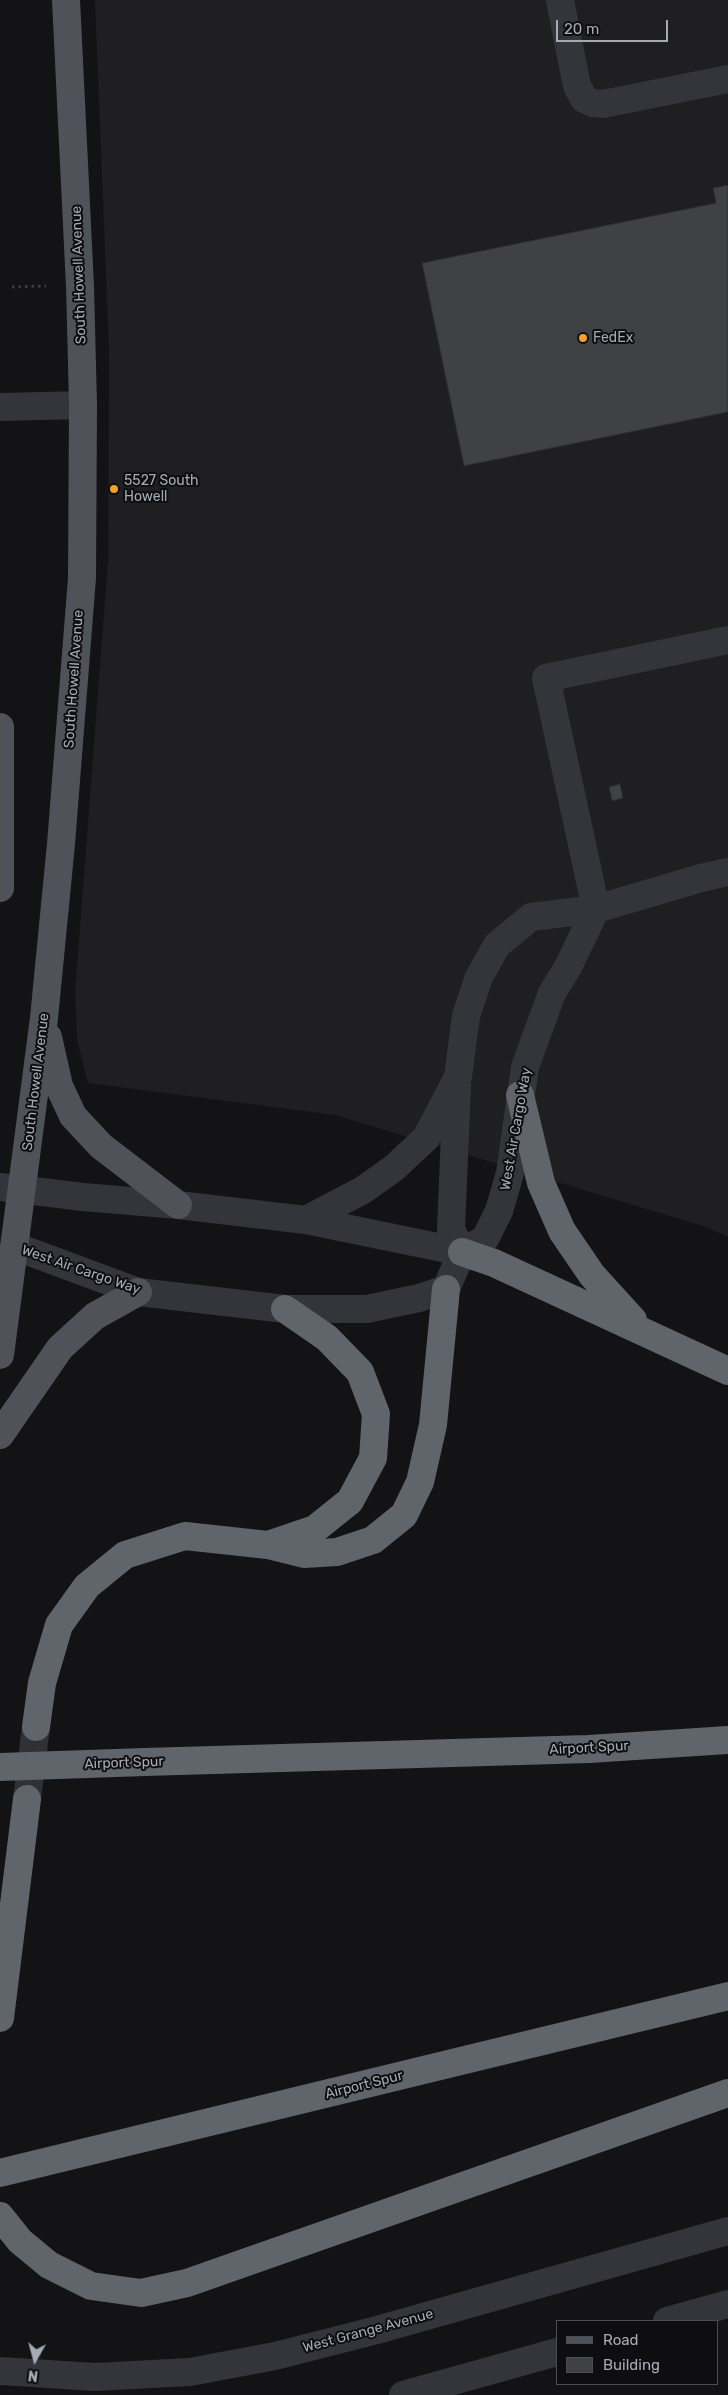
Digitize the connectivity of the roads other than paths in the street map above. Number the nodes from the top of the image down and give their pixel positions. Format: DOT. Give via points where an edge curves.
graph roads {
  1 [pos="66,0"];
  2 [pos="560,0"];
  3 [pos="728,79"];
  4 [pos="83,405"];
  5 [pos="0,407"];
  6 [pos="728,640"];
  7 [pos="0,727"];
  8 [pos="728,872"];
  9 [pos="0,888"];
  10 [pos="596,909"];
  11 [pos="44,1018"];
  12 [pos="458,1076"];
  13 [pos="520,1096"];
  14 [pos="11,1188"];
  15 [pos="178,1204"];
  16 [pos="306,1220"];
  17 [pos="7,1243"];
  18 [pos="462,1252"];
  19 [pos="446,1289"];
  20 [pos="138,1292"];
  21 [pos="286,1308"];
  22 [pos="645,1331"];
  23 [pos="0,1355"];
  24 [pos="728,1371"];
  25 [pos="0,1435"];
  26 [pos="268,1544"];
  27 [pos="36,1727"];
  28 [pos="728,1740"];
  29 [pos="0,1767"];
  30 [pos="27,1799"];
  31 [pos="728,1996"];
  32 [pos="0,2018"];
  33 [pos="728,2093"];
  34 [pos="0,2172"];
  35 [pos="0,2216"];
  36 [pos="728,2231"];
  37 [pos="728,2304"];
  38 [pos="671,2320"];
  39 [pos="556,2352"];
  40 [pos="0,2370"];
  41 [pos="403,2395"];
  1 -- 4 [label="main road, South Howell Avenue" via="78,226"];
  2 -- 3 [label="street" via="577,86 584,99 603,104"];
  4 -- 5 [label="street"];
  4 -- 11 [label="main road, South Howell Avenue" via="82,578"];
  6 -- 10 [label="street" via="546,678"];
  7 -- 9 [label="main road"];
  8 -- 10 [label="street"];
  10 -- 12 [label="street" via="532,917 497,945 479,977 466,1016"];
  10 -- 13 [label="street, West Air Cargo Way" via="552,994 525,1067"];
  11 -- 14 [label="main road, South Howell Avenue"];
  11 -- 15 [label="main road" via="59,1086 73,1116 101,1146"];
  12 -- 16 [label="street" via="426,1138 394,1168 363,1190"];
  12 -- 18 [label="street" via="451,1229"];
  13 -- 18 [label="street, West Air Cargo Way" via="510,1173 499,1211 486,1239"];
  13 -- 22 [label="highway" via="535,1162 547,1200 562,1231 592,1275"];
  14 -- 15 [label="street"];
  14 -- 17 [label="main road, South Howell Avenue"];
  15 -- 16 [label="street"];
  16 -- 18 [label="street"];
  17 -- 20 [label="street, West Air Cargo Way"];
  17 -- 23 [label="main road, South Howell Avenue"];
  18 -- 19 [label="street"];
  18 -- 22 [label="highway" via="494,1263"];
  19 -- 21 [label="street, West Air Cargo Way" via="367,1308"];
  19 -- 26 [label="highway" via="433,1425 420,1482 404,1515 372,1540 337,1552 304,1554"];
  20 -- 21 [label="street, West Air Cargo Way"];
  20 -- 25 [label="main road" via="95,1316 60,1348"];
  21 -- 26 [label="highway" via="328,1338 360,1372 376,1414 373,1458 350,1501 315,1529"];
  22 -- 24 [label="highway"];
  26 -- 27 [label="highway" via="185,1536 125,1554 87,1586 59,1625 42,1683"];
  28 -- 29 [label="highway, Airport Spur, bridge" via="590,1749"];
  30 -- 32 [label="highway"];
  31 -- 34 [label="highway, Airport Spur"];
  33 -- 35 [label="highway" via="187,2283 141,2293 91,2286 49,2265 20,2241"];
  36 -- 40 [label="street, West Grange Avenue" via="266,2358 190,2372 95,2377"];
  37 -- 38 [label="street"];
  39 -- 41 [label="street"];
}
